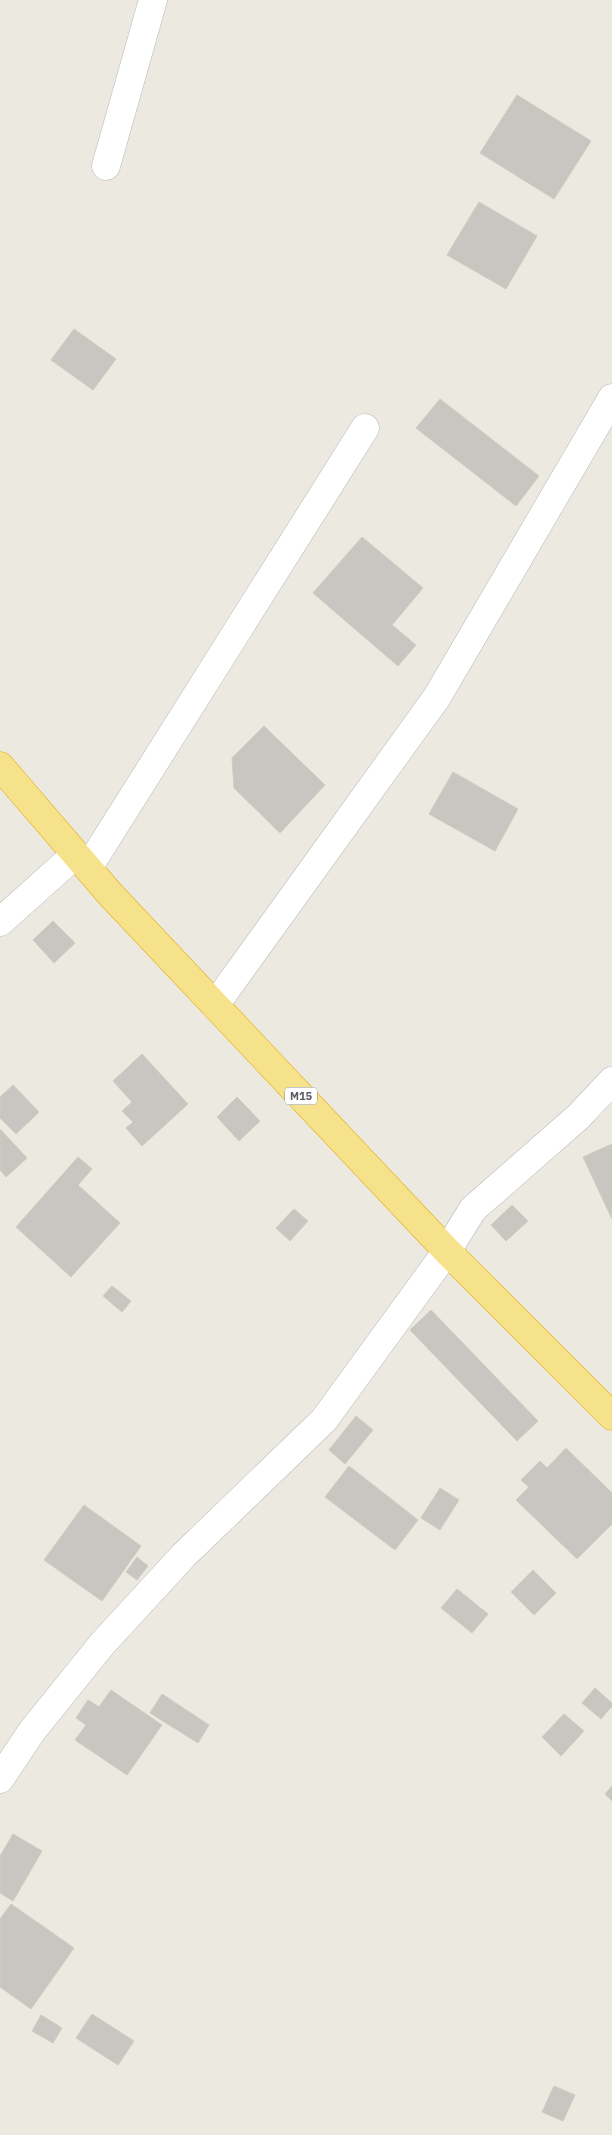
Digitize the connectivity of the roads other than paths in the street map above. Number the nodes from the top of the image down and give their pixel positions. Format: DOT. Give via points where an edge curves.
graph roads {
  1 [pos="153,0"];
  2 [pos="106,166"];
  3 [pos="612,398"];
  4 [pos="366,428"];
  5 [pos="0,766"];
  6 [pos="82,861"];
  7 [pos="0,922"];
  8 [pos="215,1005"];
  9 [pos="612,1081"];
  10 [pos="447,1251"];
  11 [pos="612,1416"];
  12 [pos="0,1778"];
  1 -- 2 [label="street"];
  3 -- 8 [label="street" via="437,697"];
  4 -- 6 [label="street"];
  5 -- 6 [label="highway, M15"];
  6 -- 7 [label="street"];
  6 -- 8 [label="highway, M15"];
  8 -- 10 [label="highway, M15"];
  9 -- 10 [label="street" via="578,1117 473,1209"];
  10 -- 11 [label="highway, M15"];
  10 -- 12 [label="street" via="324,1420 184,1555 103,1643 32,1731"];
}
